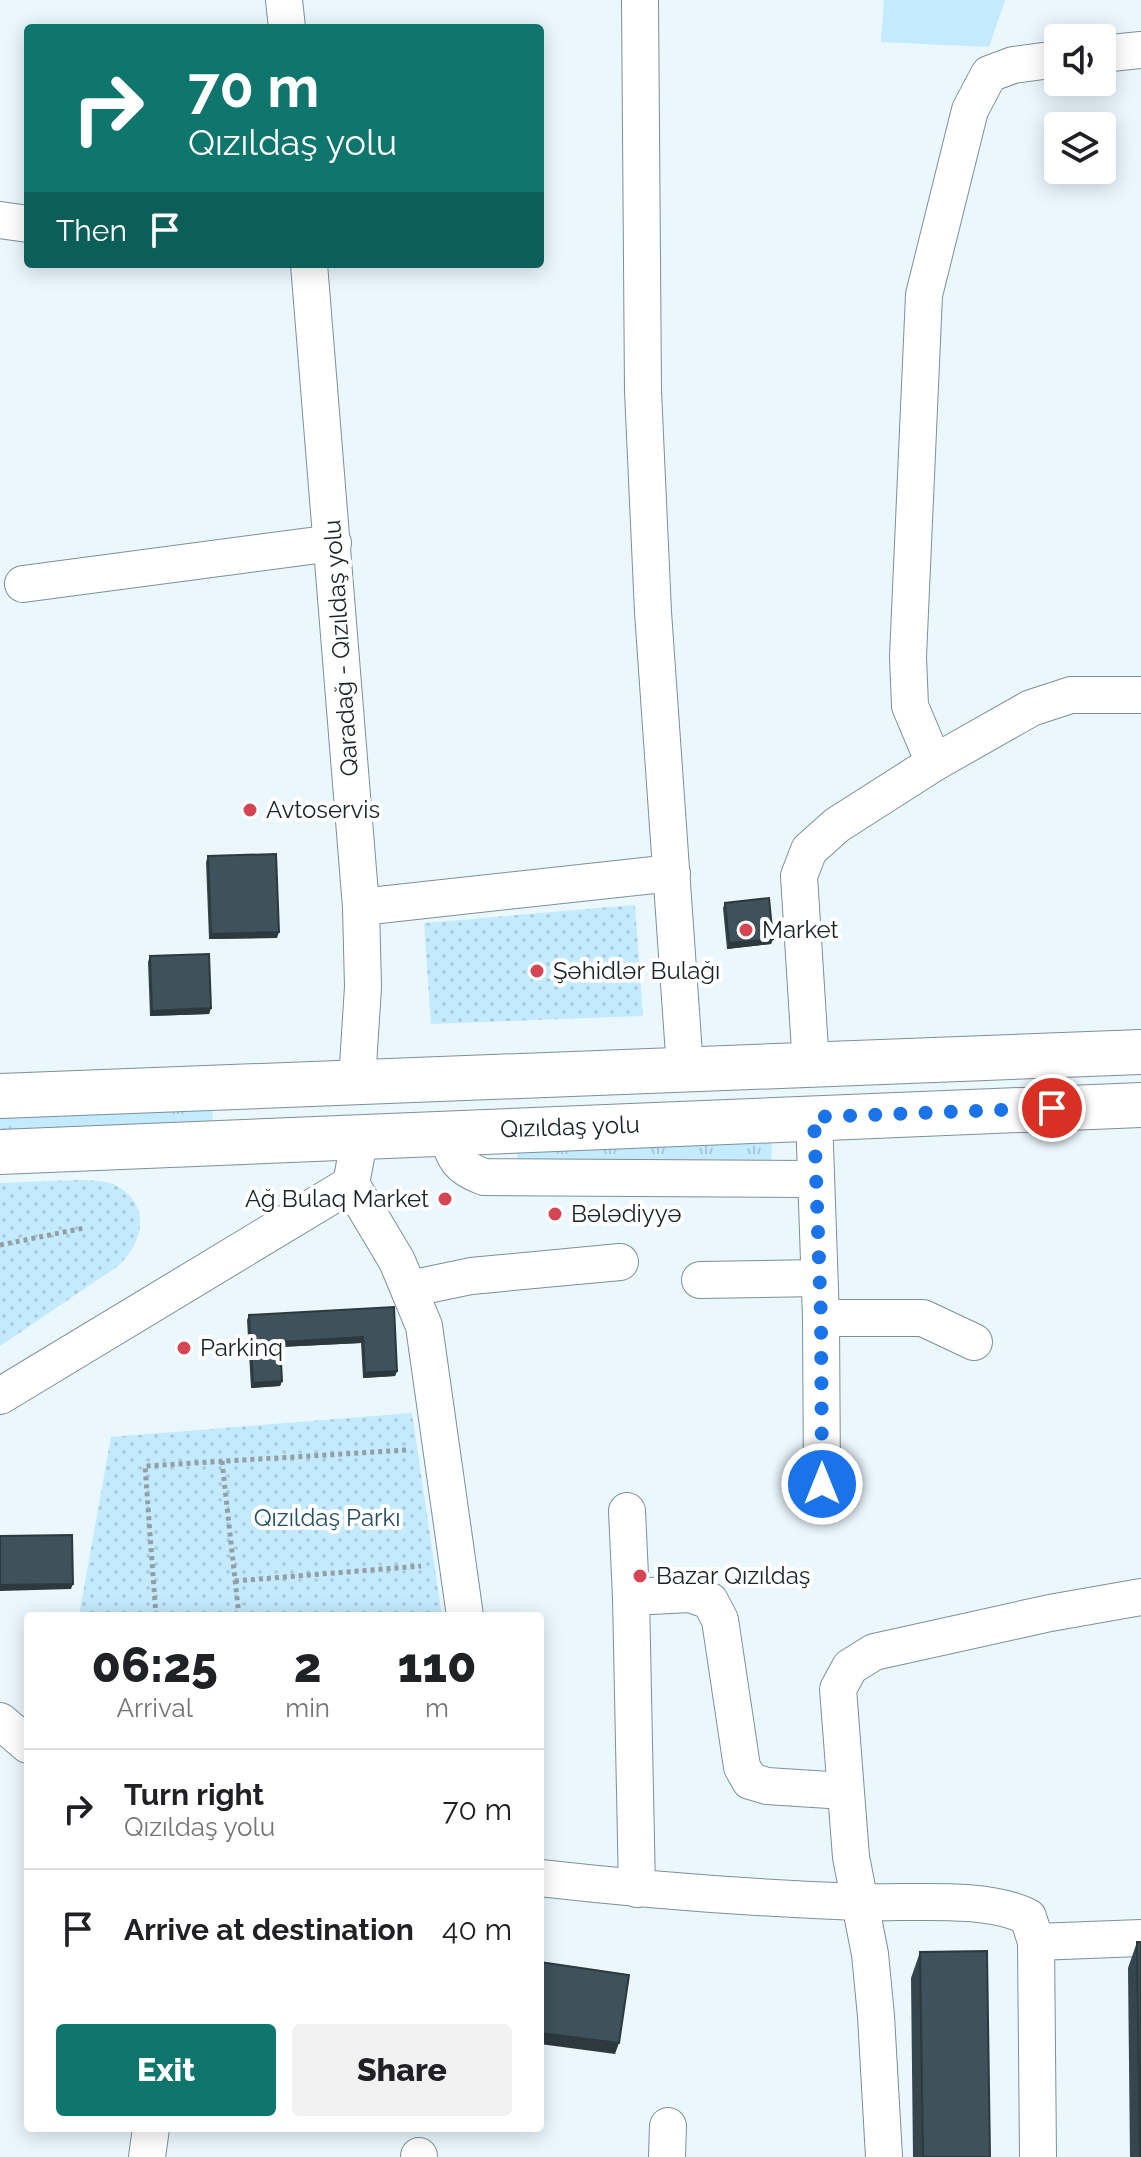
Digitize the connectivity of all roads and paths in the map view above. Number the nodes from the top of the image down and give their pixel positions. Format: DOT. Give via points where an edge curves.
graph roads {
  1 [pos="284,0"];
  2 [pos="640,0"];
  3 [pos="287,24"];
  4 [pos="1141,50"];
  5 [pos="1116,53"];
  6 [pos="1044,61"];
  7 [pos="0,220"];
  8 [pos="24,223"];
  9 [pos="309,268"];
  10 [pos="333,543"];
  11 [pos="23,584"];
  12 [pos="1141,695"];
  13 [pos="934,763"];
  14 [pos="672,873"];
  15 [pos="361,907"];
  16 [pos="1141,1052"];
  17 [pos="811,1066"];
  18 [pos="685,1069"];
  19 [pos="357,1081"];
  20 [pos="0,1096"];
  21 [pos="1141,1105"];
  22 [pos="814,1117"];
  23 [pos="446,1132"];
  24 [pos="360,1136"];
  25 [pos="0,1152"];
  26 [pos="816,1179"];
  27 [pos="351,1184"];
  28 [pos="84,1228"];
  29 [pos="0,1245"];
  30 [pos="620,1262"];
  31 [pos="819,1278"];
  32 [pos="700,1280"];
  33 [pos="409,1289"];
  34 [pos="821,1318"];
  35 [pos="974,1342"];
  36 [pos="0,1396"];
  37 [pos="417,1450"];
  38 [pos="222,1461"];
  39 [pos="822,1484"];
  40 [pos="627,1511"];
  41 [pos="434,1565"];
  42 [pos="235,1581"];
  43 [pos="631,1597"];
  44 [pos="1141,1597"];
  45 [pos="156,1612"];
  46 [pos="239,1612"];
  47 [pos="464,1612"];
  48 [pos="0,1721"];
  49 [pos="24,1742"];
  50 [pos="845,1791"];
  51 [pos="544,1878"];
  52 [pos="637,1889"];
  53 [pos="859,1902"];
  54 [pos="1141,1938"];
  55 [pos="1036,1942"];
  56 [pos="150,2132"];
  57 [pos="147,2157"];
  58 [pos="884,2157"];
  59 [pos="1038,2157"];
  1 -- 3 [label="street"];
  2 -- 14 [label="street" via="643,391"];
  4 -- 5 [label="street"];
  6 -- 13 [label="street" via="989,74 970,110 924,295 908,657 910,706"];
  7 -- 8 [label="street"];
  9 -- 10 [label="street, Qaradağ - Qızıldaş yolu"];
  10 -- 11 [label="street"];
  10 -- 15 [label="street, Qaradağ - Qızıldaş yolu"];
  12 -- 13 [label="street" via="1071,695 1031,708"];
  13 -- 17 [label="street" via="837,825 809,850 799,876"];
  14 -- 15 [label="street"];
  14 -- 18 [label="street"];
  15 -- 19 [label="street, Qaradağ - Qızıldaş yolu"];
  16 -- 17 [label="main road"];
  17 -- 18 [label="main road"];
  18 -- 19 [label="main road"];
  19 -- 20 [label="main road"];
  19 -- 24 [label="main road" via="373,1086 385,1107 381,1124"];
  21 -- 22 [label="main road, Qızıldaş yolu"];
  22 -- 23 [label="main road, Qızıldaş yolu"];
  22 -- 26 [label="street"];
  23 -- 24 [label="main road, Qızıldaş yolu"];
  23 -- 26 [label="street" via="455,1159 484,1177"];
  24 -- 25 [label="main road, Qızıldaş yolu"];
  24 -- 27 [label="street"];
  26 -- 31 [label="street"];
  27 -- 33 [label="street"];
  27 -- 36 [label="street"];
  28 -- 29 [label="path"];
  30 -- 33 [label="street" via="471,1276"];
  31 -- 32 [label="street"];
  31 -- 34 [label="street"];
  33 -- 47 [label="street" via="429,1355"];
  34 -- 35 [label="street" via="923,1318"];
  34 -- 39 [label="street"];
  37 -- 38 [label="path"];
  38 -- 42 [label="path"];
  38 -- 45 [label="path" via="145,1466"];
  40 -- 43 [label="street"];
  41 -- 42 [label="path"];
  42 -- 46 [label="path"];
  43 -- 50 [label="street" via="690,1594 710,1601 720,1620 742,1767 750,1781"];
  43 -- 52 [label="street"];
  44 -- 50 [label="street" via="874,1652 850,1667 838,1689"];
  48 -- 49 [label="street"];
  50 -- 53 [label="street"];
  51 -- 52 [label="street"];
  52 -- 53 [label="street"];
  53 -- 55 [label="street" via="1011,1908 1028,1917"];
  53 -- 58 [label="street" via="870,1954"];
  54 -- 55 [label="street"];
  55 -- 59 [label="street"];
  56 -- 57 [label="street"];
}
